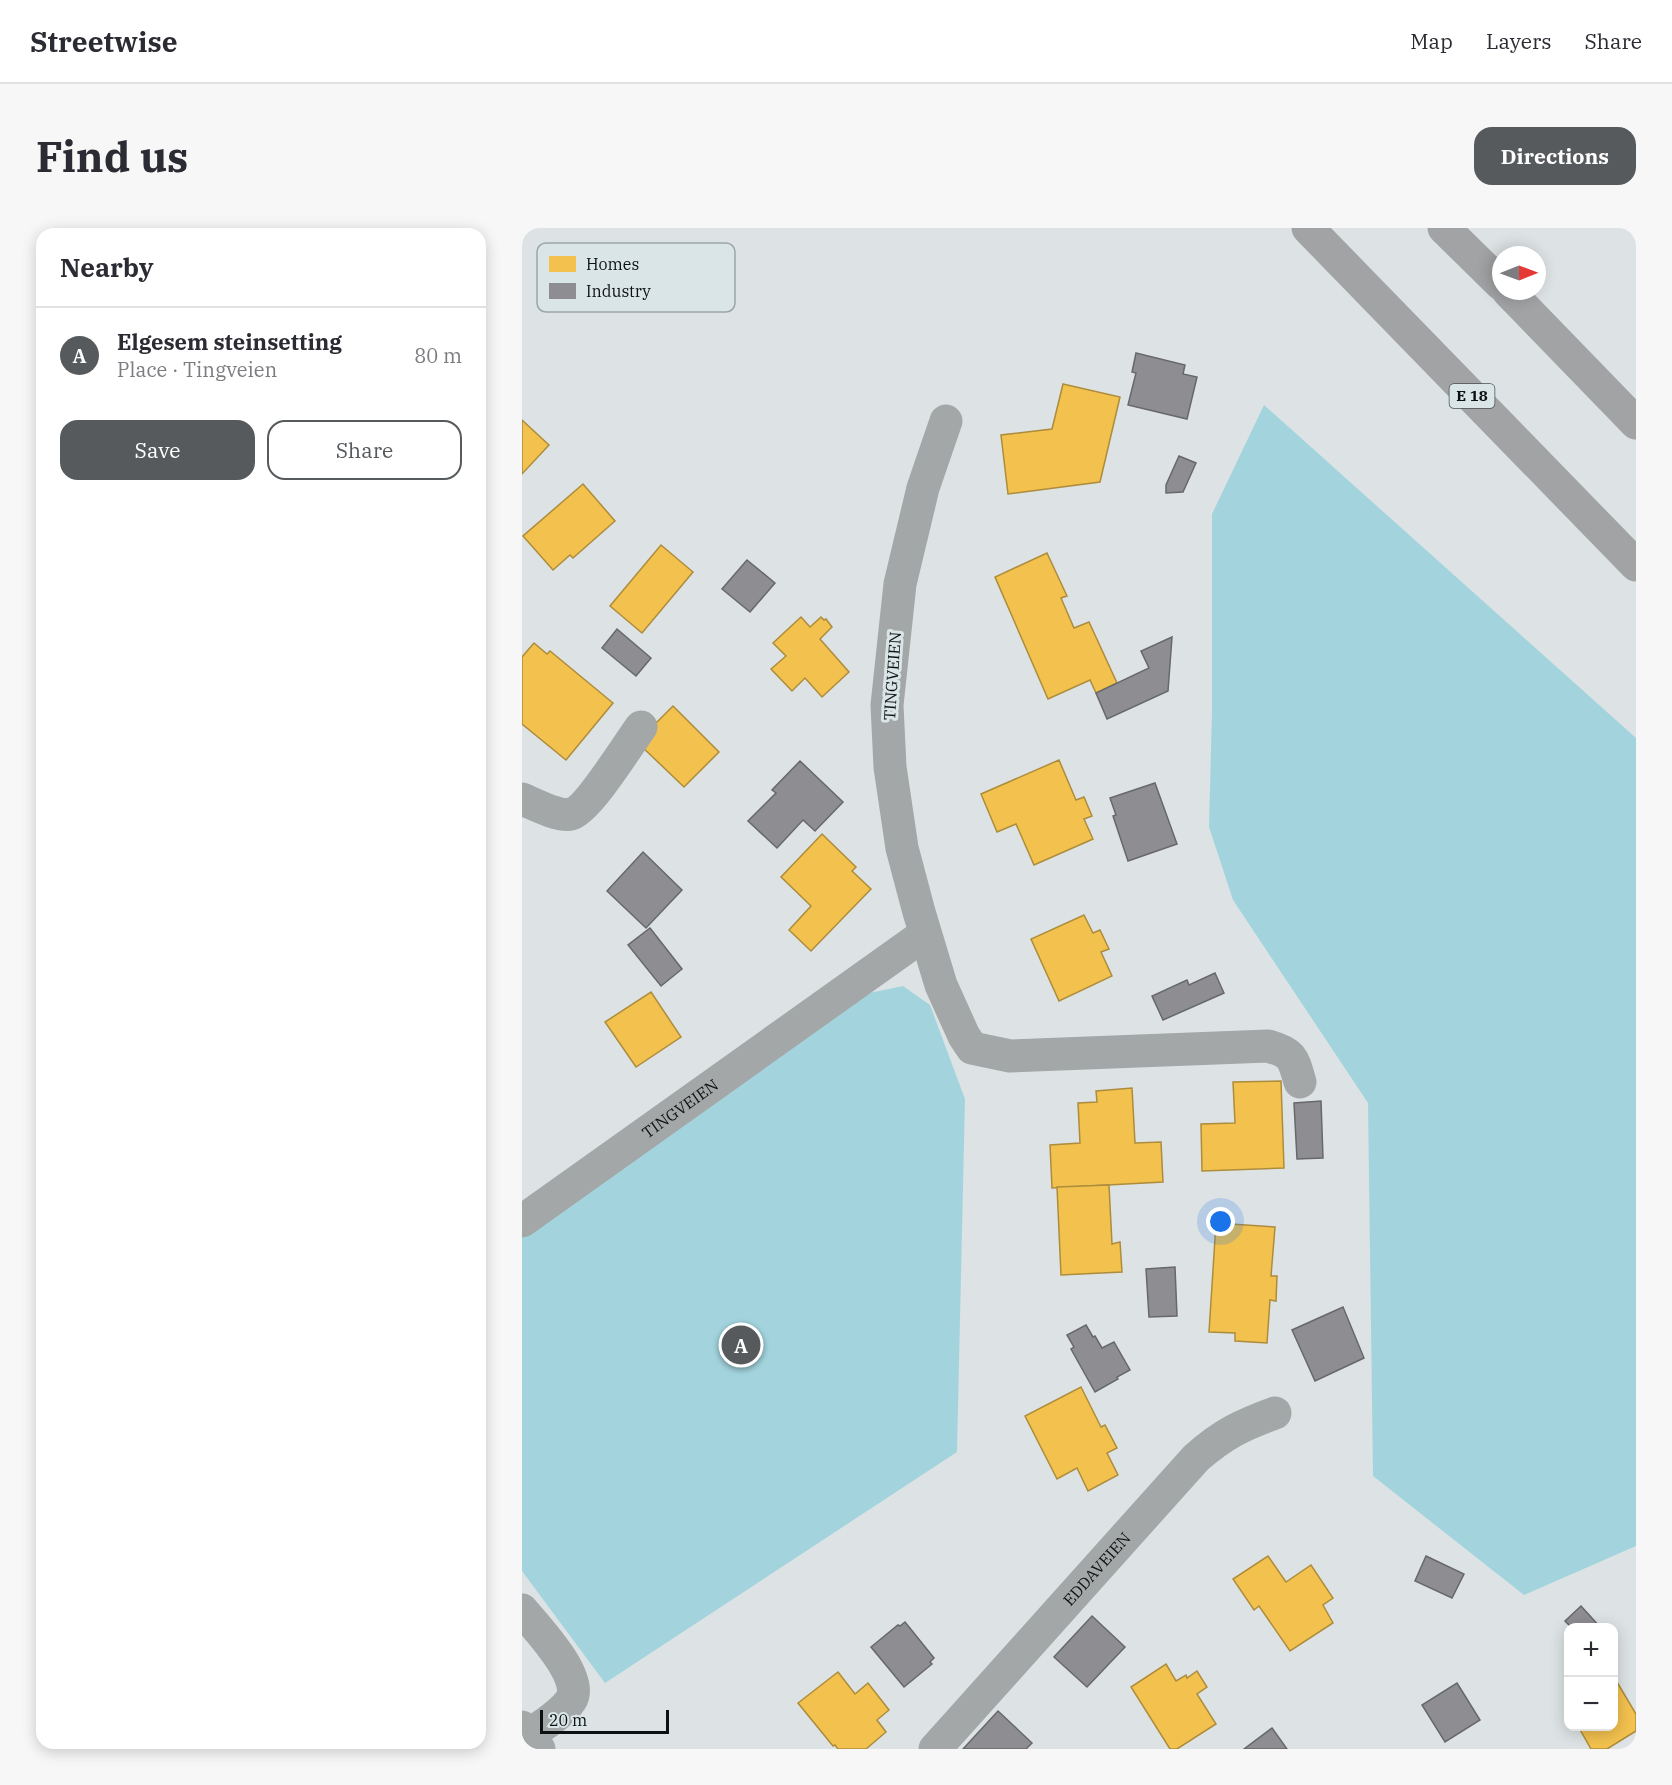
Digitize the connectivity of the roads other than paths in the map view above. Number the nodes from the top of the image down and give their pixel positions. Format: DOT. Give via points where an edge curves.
graph roads {
  1 [pos="1308,228"];
  2 [pos="1444,228"];
  3 [pos="1492,275"];
  4 [pos="1517,300"];
  5 [pos="946,421"];
  6 [pos="1636,423"];
  7 [pos="1636,565"];
  8 [pos="641,727"];
  9 [pos="522,799"];
  10 [pos="925,934"];
  11 [pos="1299,1082"];
  12 [pos="522,1221"];
  13 [pos="1275,1413"];
  14 [pos="522,1610"];
  15 [pos="530,1737"];
  16 [pos="935,1749"];
  1 -- 7 [label="highway, E 18"];
  2 -- 3 [label="highway"];
  4 -- 6 [label="highway"];
  5 -- 10 [label="street, TINGVEIEN" via="923,488 900,584 887,705 890,767 903,848"];
  8 -- 9 [label="street" via="595,793 572,814 560,814"];
  10 -- 11 [label="street, TINGVEIEN" via="941,985 972,1048 1010,1056 1268,1046 1293,1058"];
  10 -- 12 [label="street, TINGVEIEN"];
  13 -- 16 [label="street, EDDAVEIEN" via="1242,1425 1196,1458"];
  14 -- 15 [label="street" via="570,1671 574,1688 572,1698"];
}
